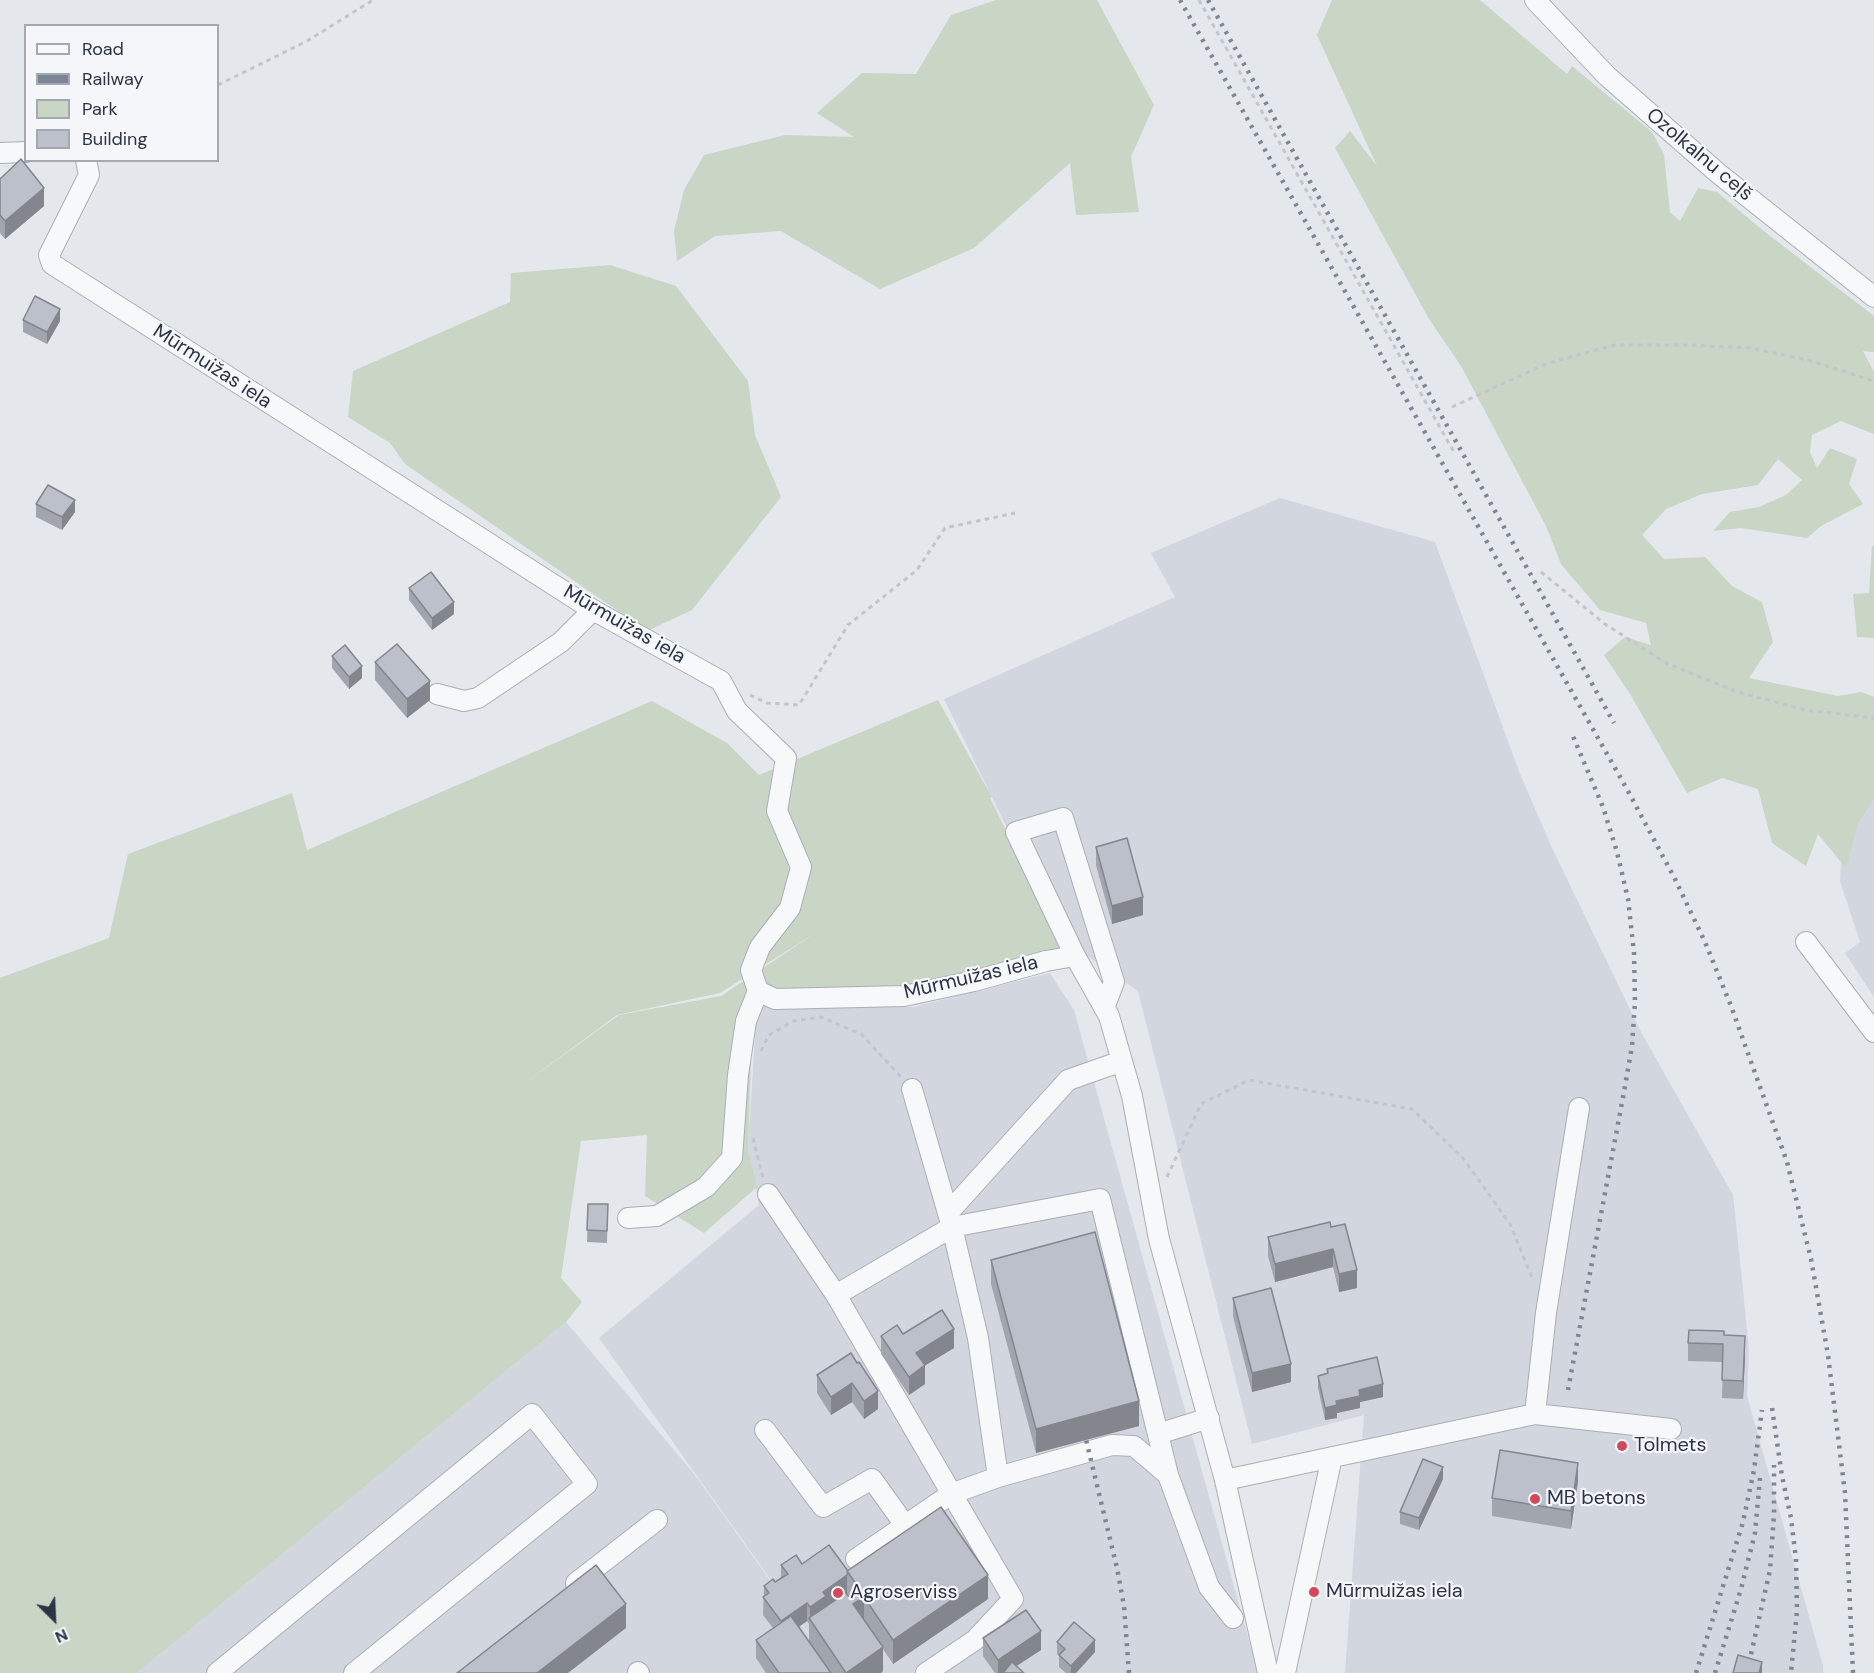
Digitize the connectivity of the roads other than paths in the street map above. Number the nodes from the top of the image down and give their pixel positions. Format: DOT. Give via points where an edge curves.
graph roads {
  1 [pos="1535,0"];
  2 [pos="24,152"];
  3 [pos="0,153"];
  4 [pos="86,162"];
  5 [pos="1874,297"];
  6 [pos="593,610"];
  7 [pos="437,694"];
  8 [pos="1806,942"];
  9 [pos="1075,956"];
  10 [pos="758,991"];
  11 [pos="1104,1008"];
  12 [pos="1874,1032"];
  13 [pos="1122,1061"];
  14 [pos="912,1089"];
  15 [pos="1579,1108"];
  16 [pos="768,1194"];
  17 [pos="628,1218"];
  18 [pos="950,1220"];
  19 [pos="836,1295"];
  20 [pos="1535,1414"];
  21 [pos="1209,1418"];
  22 [pos="1671,1429"];
  23 [pos="765,1430"];
  24 [pos="1158,1434"];
  25 [pos="1332,1457"];
  26 [pos="1168,1474"];
  27 [pos="998,1477"];
  28 [pos="1226,1480"];
  29 [pos="951,1494"];
  30 [pos="657,1520"];
  31 [pos="905,1525"];
  32 [pos="856,1559"];
  33 [pos="563,1593"];
  34 [pos="1233,1618"];
  35 [pos="217,1673"];
  36 [pos="354,1673"];
  37 [pos="926,1673"];
  38 [pos="1269,1673"];
  39 [pos="1285,1673"];
  1 -- 5 [label="street, Ozolkalnu ceļš" via="1607,76 1719,174"];
  2 -- 3 [label="street"];
  4 -- 6 [label="street, Mūrmuižas iela" via="89,175 48,255 52,264"];
  6 -- 7 [label="street" via="561,642 478,698 464,701"];
  6 -- 10 [label="street, Mūrmuižas iela" via="721,681 737,711 786,758 777,811 801,867 790,908 760,947 751,970"];
  8 -- 12 [label="street"];
  9 -- 10 [label="street, Mūrmuižas iela" via="904,996 775,999"];
  9 -- 11 [label="street"];
  9 -- 11 [label="street" via="1016,832 1063,818 1114,982"];
  10 -- 17 [label="street" via="746,1021 732,1158 706,1187 667,1211 657,1216"];
  11 -- 13 [label="street"];
  13 -- 18 [label="street" via="1068,1080"];
  13 -- 21 [label="street" via="1159,1239"];
  14 -- 18 [label="street"];
  15 -- 20 [label="street" via="1546,1313"];
  16 -- 19 [label="street"];
  18 -- 19 [label="street"];
  18 -- 24 [label="street" via="1100,1199"];
  18 -- 27 [label="street" via="978,1338"];
  19 -- 29 [label="street"];
  20 -- 22 [label="street"];
  20 -- 25 [label="street"];
  21 -- 24 [label="street"];
  21 -- 28 [label="street"];
  23 -- 31 [label="street" via="823,1507 872,1479"];
  24 -- 26 [label="street"];
  25 -- 28 [label="street"];
  25 -- 39 [label="street"];
  26 -- 27 [label="street" via="1134,1446 1112,1445"];
  26 -- 34 [label="street" via="1209,1587"];
  27 -- 29 [label="street"];
  28 -- 38 [label="street"];
  29 -- 31 [label="street"];
  29 -- 37 [label="street" via="1013,1599 975,1640"];
  30 -- 33 [label="street"];
  31 -- 32 [label="street"];
  35 -- 36 [label="street" via="532,1414 587,1484"];
}
